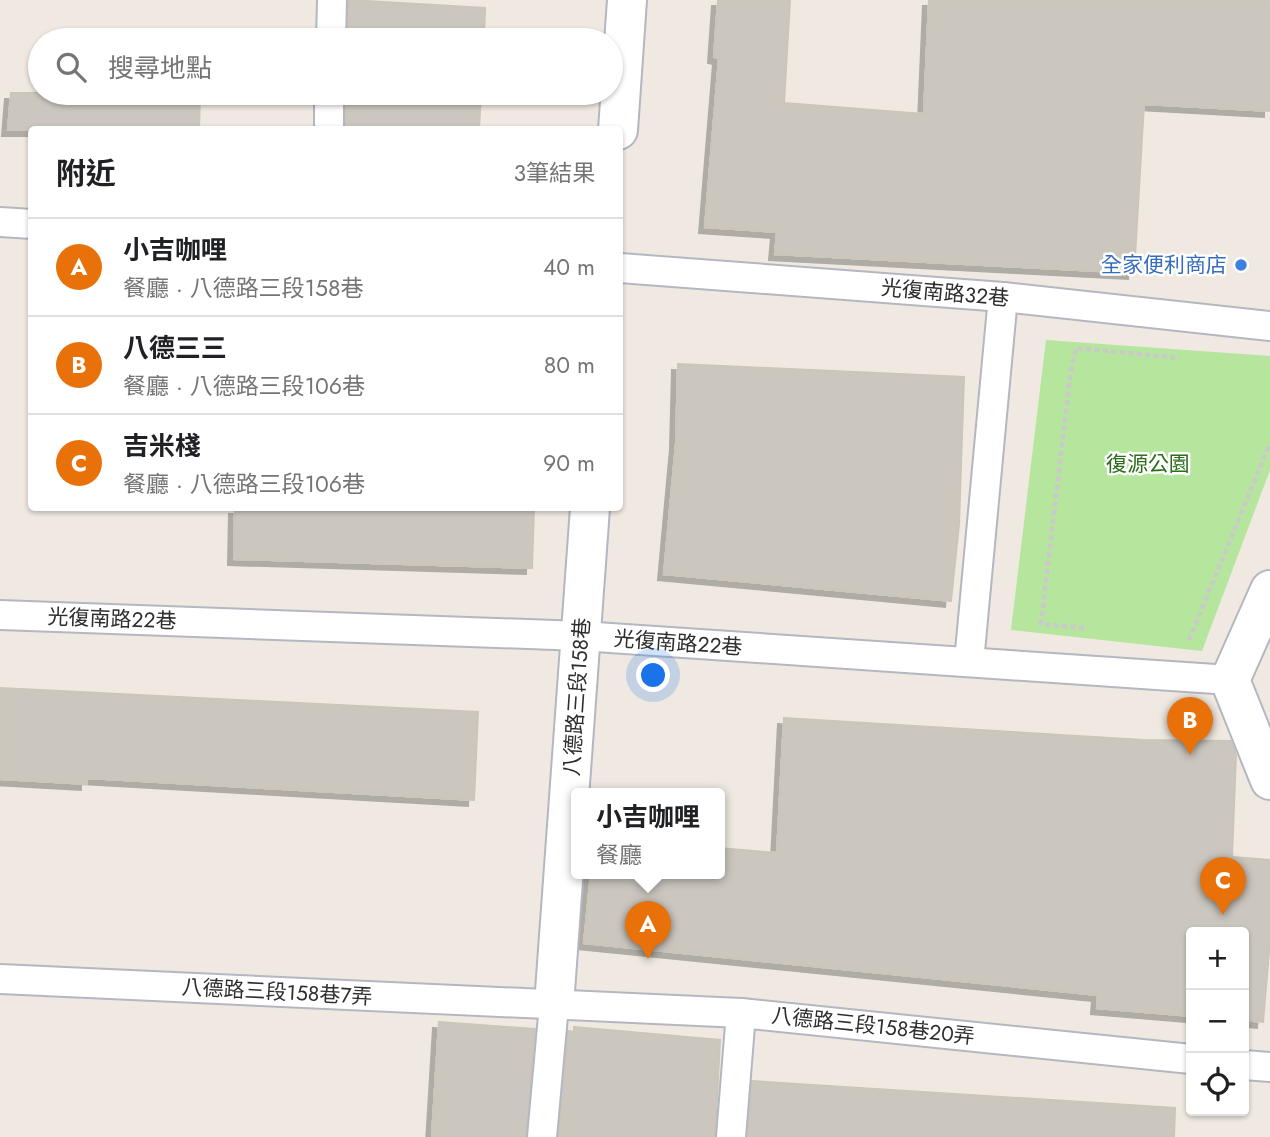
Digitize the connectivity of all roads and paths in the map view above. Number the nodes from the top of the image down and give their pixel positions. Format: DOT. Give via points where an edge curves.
graph roads {
  1 [pos="332,0"];
  2 [pos="627,0"];
  3 [pos="331,28"];
  4 [pos="623,58"];
  5 [pos="329,105"];
  6 [pos="620,105"];
  7 [pos="328,126"];
  8 [pos="618,126"];
  9 [pos="0,222"];
  10 [pos="28,224"];
  11 [pos="623,268"];
  12 [pos="1003,297"];
  13 [pos="1270,326"];
  14 [pos="1187,359"];
  15 [pos="1270,443"];
  16 [pos="590,511"];
  17 [pos="1270,590"];
  18 [pos="0,615"];
  19 [pos="1089,629"];
  20 [pos="581,636"];
  21 [pos="1188,642"];
  22 [pos="969,662"];
  23 [pos="1230,680"];
  24 [pos="1270,780"];
  25 [pos="0,979"];
  26 [pos="554,1005"];
  27 [pos="741,1013"];
  28 [pos="1186,1058"];
  29 [pos="1249,1065"];
  30 [pos="1270,1067"];
  31 [pos="542,1137"];
  32 [pos="731,1137"];
  1 -- 3 [label="lane"];
  2 -- 4 [label="street"];
  5 -- 7 [label="lane"];
  6 -- 8 [label="street"];
  9 -- 10 [label="lane"];
  11 -- 12 [label="lane, 光復南路32巷"];
  12 -- 13 [label="lane, 光復南路32巷"];
  12 -- 22 [label="lane"];
  14 -- 19 [label="path" via="1076,348 1041,624"];
  15 -- 21 [label="path"];
  16 -- 20 [label="street, 八德路三段158巷"];
  17 -- 23 [label="street"];
  18 -- 20 [label="lane, 光復南路22巷"];
  20 -- 22 [label="lane, 光復南路22巷"];
  20 -- 26 [label="street, 八德路三段158巷"];
  22 -- 23 [label="lane, 光復南路22巷"];
  23 -- 24 [label="street"];
  25 -- 26 [label="lane, 八德路三段158巷7弄"];
  26 -- 27 [label="lane, 八德路三段158巷20弄"];
  26 -- 31 [label="lane, 八德路三段158巷"];
  27 -- 28 [label="lane, 八德路三段158巷20弄"];
  27 -- 32 [label="lane"];
  29 -- 30 [label="lane"];
}
